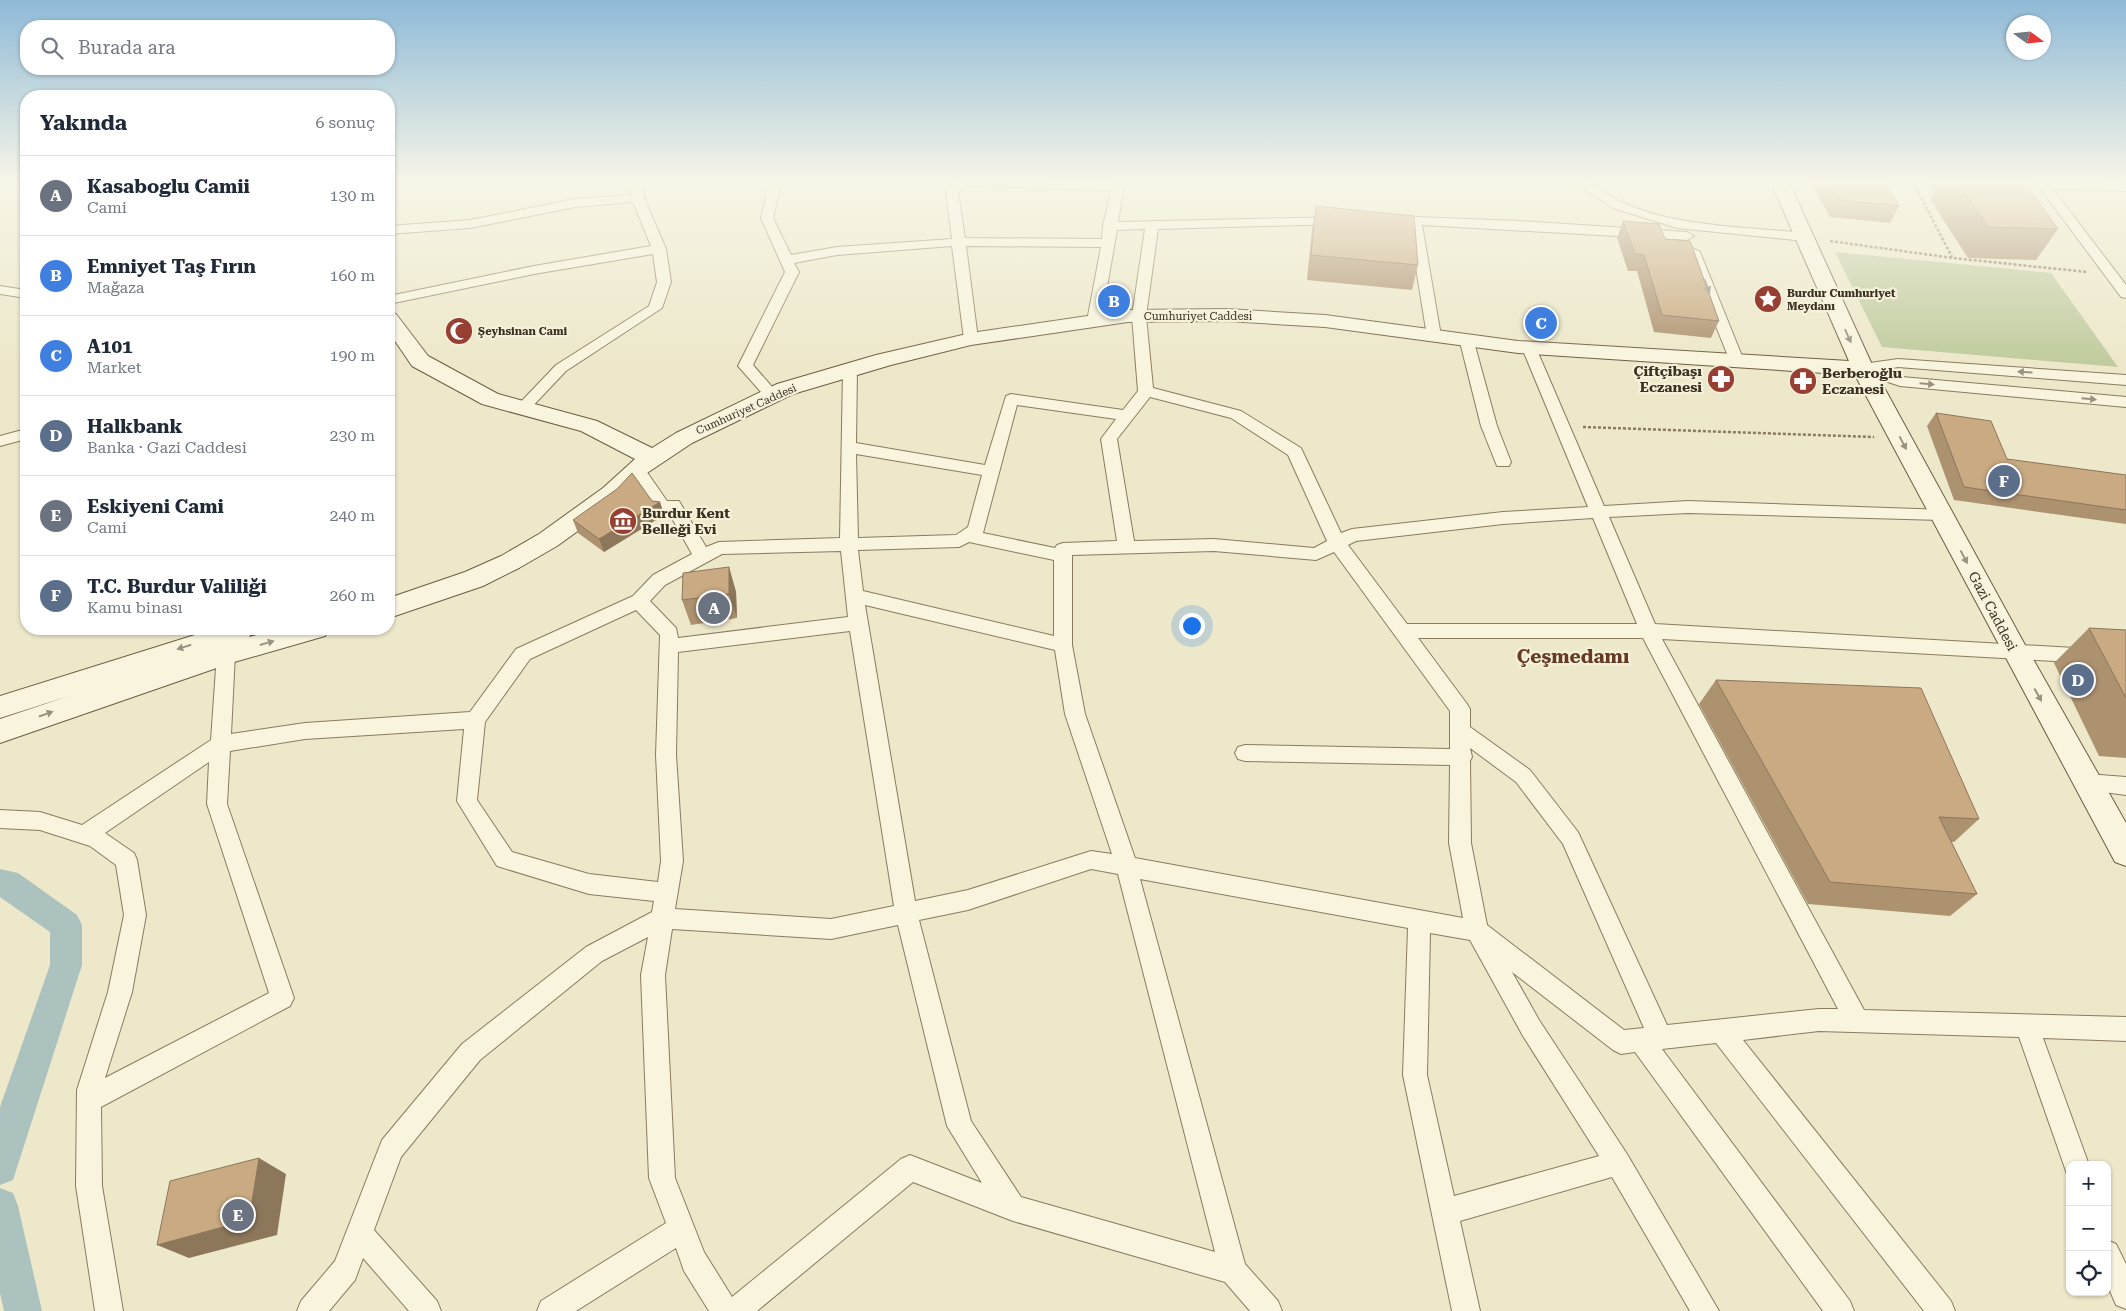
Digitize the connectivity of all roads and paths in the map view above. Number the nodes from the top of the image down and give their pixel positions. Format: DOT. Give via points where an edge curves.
graph roads {
  1 [pos="656,241"];
  2 [pos="777,241"];
  3 [pos="1150,241"];
  4 [pos="1418,241"];
  5 [pos="1689,241"];
  6 [pos="1807,241"];
  7 [pos="1834,241"];
  8 [pos="1943,241"];
  9 [pos="2088,241"];
  10 [pos="959,242"];
  11 [pos="1107,243"];
  12 [pos="659,249"];
  13 [pos="1952,258"];
  14 [pos="786,260"];
  15 [pos="2118,279"];
  16 [pos="0,290"];
  17 [pos="20,293"];
  18 [pos="2126,294"];
  19 [pos="395,299"];
  20 [pos="1139,316"];
  21 [pos="1094,321"];
  22 [pos="395,328"];
  23 [pos="1434,336"];
  24 [pos="971,339"];
  25 [pos="1467,342"];
  26 [pos="1529,348"];
  27 [pos="1737,361"];
  28 [pos="1863,369"];
  29 [pos="850,370"];
  30 [pos="2126,380"];
  31 [pos="1146,391"];
  32 [pos="772,396"];
  33 [pos="2126,402"];
  34 [pos="523,408"];
  35 [pos="1127,416"];
  36 [pos="1562,426"];
  37 [pos="20,436"];
  38 [pos="1900,438"];
  39 [pos="0,441"];
  40 [pos="848,447"];
  41 [pos="1503,462"];
  42 [pos="644,464"];
  43 [pos="990,471"];
  44 [pos="1599,512"];
  45 [pos="1941,514"];
  46 [pos="967,536"];
  47 [pos="849,543"];
  48 [pos="1337,543"];
  49 [pos="1126,548"];
  50 [pos="702,556"];
  51 [pos="1063,556"];
  52 [pos="395,589"];
  53 [pos="854,596"];
  54 [pos="639,601"];
  55 [pos="395,606"];
  56 [pos="857,623"];
  57 [pos="1649,631"];
  58 [pos="1404,632"];
  59 [pos="232,636"];
  60 [pos="1063,645"];
  61 [pos="668,646"];
  62 [pos="2015,652"];
  63 [pos="2126,658"];
  64 [pos="0,707"];
  65 [pos="475,720"];
  66 [pos="0,731"];
  67 [pos="1461,731"];
  68 [pos="220,744"];
  69 [pos="1245,753"];
  70 [pos="1462,757"];
  71 [pos="2087,782"];
  72 [pos="2126,786"];
  73 [pos="0,818"];
  74 [pos="85,836"];
  75 [pos="2126,852"];
  76 [pos="1126,865"];
  77 [pos="667,893"];
  78 [pos="906,913"];
  79 [pos="663,918"];
  80 [pos="1419,920"];
  81 [pos="1477,931"];
  82 [pos="1857,1021"];
  83 [pos="2027,1026"];
  84 [pos="2126,1029"];
  85 [pos="1721,1031"];
  86 [pos="1651,1039"];
  87 [pos="89,1100"];
  88 [pos="2075,1161"];
  89 [pos="1618,1163"];
  90 [pos="1013,1208"];
  91 [pos="1445,1212"];
  92 [pos="681,1229"];
  93 [pos="359,1233"];
  94 [pos="2111,1262"];
  95 [pos="1233,1271"];
  96 [pos="2126,1295"];
  97 [pos="109,1311"];
  98 [pos="310,1311"];
  99 [pos="427,1311"];
  100 [pos="551,1311"];
  101 [pos="725,1311"];
  102 [pos="736,1311"];
  103 [pos="1268,1311"];
  104 [pos="1466,1311"];
  105 [pos="1705,1311"];
  106 [pos="1840,1311"];
  107 [pos="1941,1311"];
  1 -- 12 [label="street"];
  2 -- 14 [label="street"];
  3 -- 20 [label="street"];
  4 -- 23 [label="street"];
  5 -- 27 [label="street, one-way"];
  6 -- 28 [label="main road, Gazi Caddesi, one-way"];
  7 -- 13 [label="path"];
  8 -- 13 [label="path"];
  9 -- 15 [label="street"];
  10 -- 11 [label="street"];
  10 -- 14 [label="street" via="837,252"];
  10 -- 24 [label="street"];
  11 -- 21 [label="street"];
  12 -- 19 [label="street" via="534,270"];
  12 -- 34 [label="street" via="664,282 654,308 561,368"];
  13 -- 15 [label="path"];
  14 -- 32 [label="street" via="792,272 745,366"];
  15 -- 18 [label="street"];
  16 -- 17 [label="street"];
  20 -- 21 [label="main road, Cumhuriyet Caddesi"];
  20 -- 23 [label="main road, Cumhuriyet Caddesi" via="1219,314 1288,318"];
  20 -- 31 [label="street"];
  21 -- 24 [label="main road, Cumhuriyet Caddesi"];
  22 -- 34 [label="main road" via="420,361 490,399"];
  23 -- 25 [label="main road, Cumhuriyet Caddesi"];
  24 -- 29 [label="main road, Cumhuriyet Caddesi"];
  25 -- 26 [label="main road, Cumhuriyet Caddesi"];
  25 -- 41 [label="street" via="1489,426"];
  26 -- 27 [label="main road, Cumhuriyet Caddesi"];
  26 -- 36 [label="street"];
  27 -- 28 [label="main road, Cumhuriyet Caddesi"];
  30 -- 28 [label="street, one-way" via="1898,363"];
  28 -- 33 [label="street, one-way" via="1900,381"];
  28 -- 38 [label="main road, Gazi Caddesi"];
  29 -- 32 [label="main road, Cumhuriyet Caddesi" via="785,389"];
  29 -- 40 [label="street"];
  31 -- 35 [label="street"];
  31 -- 48 [label="street" via="1236,414 1295,452"];
  32 -- 42 [label="main road, Cumhuriyet Caddesi" via="684,438"];
  34 -- 42 [label="main road" via="589,426"];
  35 -- 43 [label="street" via="1011,399"];
  35 -- 49 [label="street" via="1109,439"];
  36 -- 38 [label="path"];
  36 -- 44 [label="street"];
  37 -- 39 [label="street"];
  38 -- 45 [label="main road, Gazi Caddesi, one-way"];
  40 -- 43 [label="street"];
  40 -- 47 [label="street"];
  42 -- 50 [label="street" via="664,509 672,505"];
  42 -- 52 [label="main road" via="599,486 487,556 434,578"];
  42 -- 55 [label="main road" via="612,494 548,540 510,562 474,579"];
  43 -- 46 [label="street" via="976,530"];
  44 -- 45 [label="street" via="1688,507"];
  44 -- 48 [label="street" via="1502,518 1352,535"];
  44 -- 57 [label="street"];
  45 -- 62 [label="main road, Gazi Caddesi, one-way"];
  46 -- 47 [label="street" via="959,541"];
  46 -- 51 [label="street"];
  47 -- 50 [label="street" via="719,548"];
  47 -- 53 [label="street"];
  48 -- 49 [label="street" via="1316,554 1214,545"];
  48 -- 58 [label="street"];
  49 -- 51 [label="street" via="1063,550"];
  50 -- 54 [label="street" via="659,580"];
  51 -- 60 [label="street"];
  53 -- 56 [label="street"];
  53 -- 60 [label="street"];
  54 -- 61 [label="street" via="668,633"];
  54 -- 65 [label="street" via="523,654"];
  56 -- 61 [label="street"];
  56 -- 78 [label="street"];
  57 -- 58 [label="street"];
  57 -- 62 [label="street"];
  57 -- 82 [label="street"];
  58 -- 67 [label="street" via="1460,709"];
  59 -- 64 [label="main road, one-way"];
  66 -- 59 [label="main road, one-way"];
  59 -- 68 [label="street"];
  60 -- 76 [label="street" via="1075,714"];
  61 -- 77 [label="street" via="666,755 672,861"];
  62 -- 63 [label="street"];
  62 -- 71 [label="main road, Gazi Caddesi, one-way"];
  65 -- 68 [label="street" via="306,731"];
  65 -- 77 [label="street" via="467,801 504,858 589,884"];
  67 -- 70 [label="street"];
  67 -- 86 [label="street" via="1523,776 1571,838"];
  68 -- 74 [label="street"];
  68 -- 87 [label="street" via="217,804 282,998"];
  69 -- 70 [label="street"];
  70 -- 81 [label="street" via="1460,843"];
  71 -- 72 [label="street"];
  71 -- 75 [label="main road, Gazi Caddesi"];
  73 -- 74 [label="street" via="40,821"];
  74 -- 87 [label="street" via="97,839 126,860 134,916 120,992 89,1090"];
  76 -- 78 [label="street" via="1091,860 968,900"];
  76 -- 80 [label="street"];
  76 -- 95 [label="street"];
  77 -- 79 [label="street"];
  78 -- 79 [label="street" via="832,929"];
  78 -- 90 [label="street" via="960,1126"];
  79 -- 92 [label="street" via="652,975 662,1178"];
  79 -- 93 [label="street" via="594,954 471,1052 391,1149"];
  80 -- 81 [label="street"];
  80 -- 91 [label="street" via="1415,1075"];
  81 -- 86 [label="street" via="1621,1042"];
  81 -- 89 [label="street" via="1531,1028"];
  82 -- 83 [label="street"];
  82 -- 85 [label="street" via="1819,1020"];
  83 -- 84 [label="street"];
  83 -- 88 [label="street"];
  85 -- 86 [label="street"];
  85 -- 107 [label="street"];
  86 -- 106 [label="street"];
  87 -- 97 [label="street" via="88,1186"];
  89 -- 91 [label="street"];
  89 -- 105 [label="street"];
  90 -- 95 [label="street"];
  90 -- 102 [label="street" via="910,1168"];
  91 -- 104 [label="street"];
  92 -- 100 [label="street"];
  92 -- 101 [label="street" via="694,1261"];
  93 -- 98 [label="street" via="345,1270"];
  93 -- 99 [label="street"];
  94 -- 96 [label="street"];
  95 -- 103 [label="street"];
}
